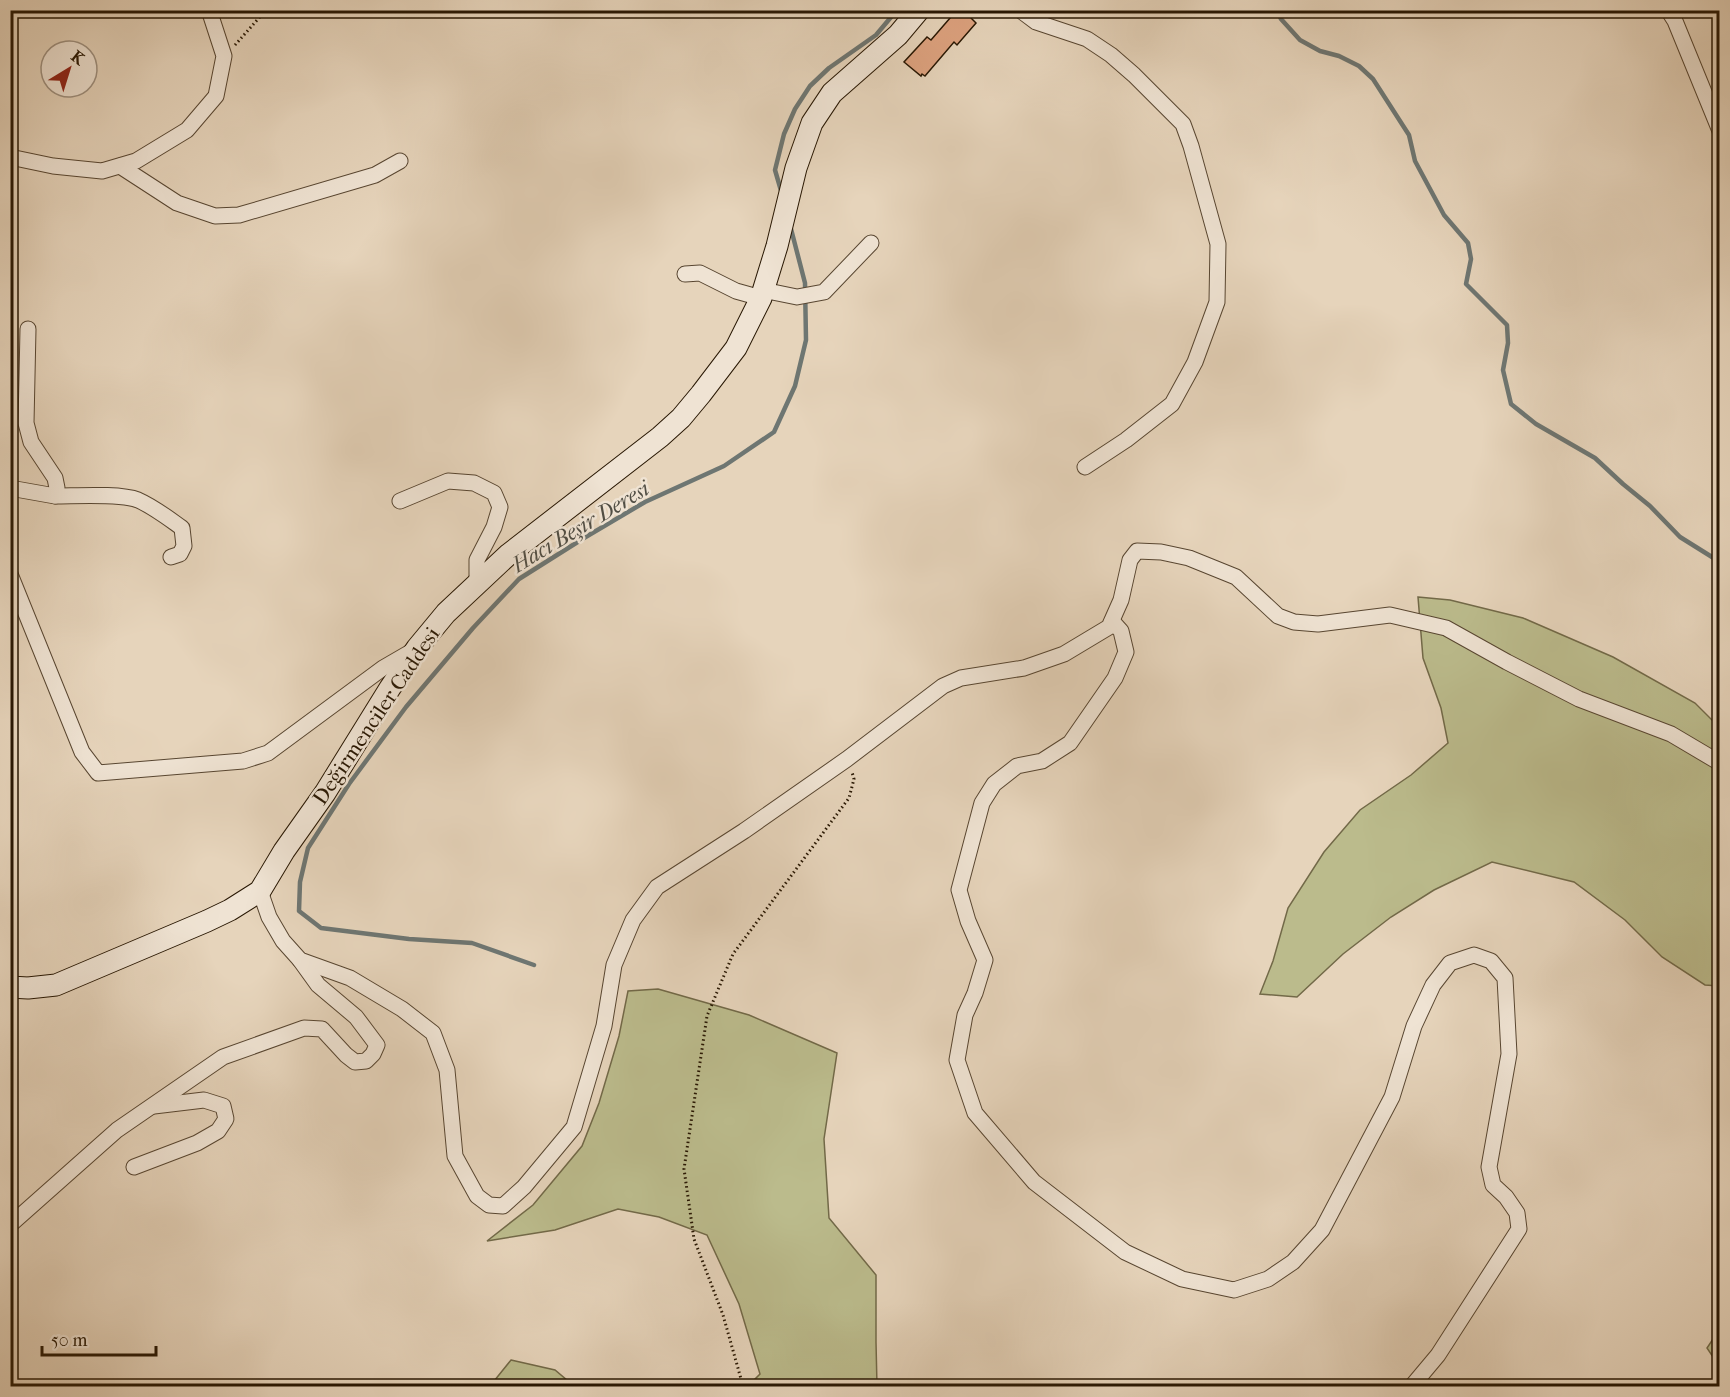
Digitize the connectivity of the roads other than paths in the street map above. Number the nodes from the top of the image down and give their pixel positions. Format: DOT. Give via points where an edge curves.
graph roads {
  1 [pos="209,10"];
  2 [pos="919,10"];
  3 [pos="1020,10"];
  4 [pos="1668,10"];
  5 [pos="1719,131"];
  6 [pos="10,157"];
  7 [pos="400,161"];
  8 [pos="120,166"];
  9 [pos="871,243"];
  10 [pos="685,274"];
  11 [pos="762,294"];
  12 [pos="28,329"];
  13 [pos="1085,467"];
  14 [pos="10,488"];
  15 [pos="55,496"];
  16 [pos="400,501"];
  17 [pos="171,557"];
  18 [pos="10,574"];
  19 [pos="477,583"];
  20 [pos="1112,621"];
  21 [pos="417,648"];
  22 [pos="1719,763"];
  23 [pos="260,891"];
  24 [pos="300,960"];
  25 [pos="10,987"];
  26 [pos="151,1107"];
  27 [pos="134,1167"];
  28 [pos="10,1225"];
  29 [pos="1412,1386"];
  1 -- 8 [label="street" via="225,56 216,96 188,130 136,161"];
  2 -- 11 [label="main road, Değirmenciler Caddesi" via="898,35 832,93 812,123"];
  3 -- 13 [label="street" via="1035,22 1087,39 1111,55 1183,124 1218,244 1216,302 1195,362 1172,404"];
  4 -- 5 [label="street"];
  6 -- 8 [label="street" via="102,171"];
  7 -- 8 [label="street" via="375,175 239,215 215,216 177,203"];
  9 -- 11 [label="street" via="824,292 797,297"];
  10 -- 11 [label="street" via="700,273 736,291"];
  11 -- 19 [label="main road, Değirmenciler Caddesi" via="736,348 681,417"];
  12 -- 15 [label="street" via="26,423 31,442 55,478"];
  14 -- 15 [label="street"];
  15 -- 17 [label="street" via="136,499 152,507 182,528 184,546 180,554"];
  16 -- 19 [label="street" via="448,481 474,483 494,493 500,507 477,560"];
  18 -- 21 [label="street" via="82,753 98,773 243,760 268,753 383,668"];
  19 -- 21 [label="main road, Değirmenciler Caddesi"];
  20 -- 22 [label="street" via="1130,560 1137,551 1189,558 1236,577 1278,616 1294,622 1318,624 1390,615 1446,628 1579,699 1671,734"];
  20 -- 24 [label="street" via="1109,627 1064,654 1024,668 961,678 943,686 847,759 657,887 633,920 614,965 604,1026 573,1127 524,1187 503,1206 489,1205 477,1196 455,1156 447,1070 433,1033 350,978"];
  20 -- 29 [label="street" via="1121,631 1126,652 1115,678 1070,743 1042,761 1017,766 994,784 982,803 959,890 985,960 965,1015 957,1060 975,1113 1034,1182 1125,1252 1182,1279 1234,1290 1268,1279 1293,1262 1322,1230 1392,1097 1414,1026 1433,985 1450,963 1474,955 1491,961 1505,978 1509,1054 1489,1167 1493,1185 1517,1213 1518,1229 1438,1355"];
  21 -- 23 [label="main road, Değirmenciler Caddesi"];
  23 -- 24 [label="street" via="269,917"];
  23 -- 25 [label="main road, Değirmenciler Caddesi" via="207,921 56,985"];
  24 -- 26 [label="street" via="318,986 356,1017 377,1045 366,1061 355,1062 322,1029 303,1028 223,1057"];
  26 -- 27 [label="street" via="204,1100 223,1106 226,1119 218,1131 197,1143"];
  26 -- 28 [label="street" via="117,1130"];
}
